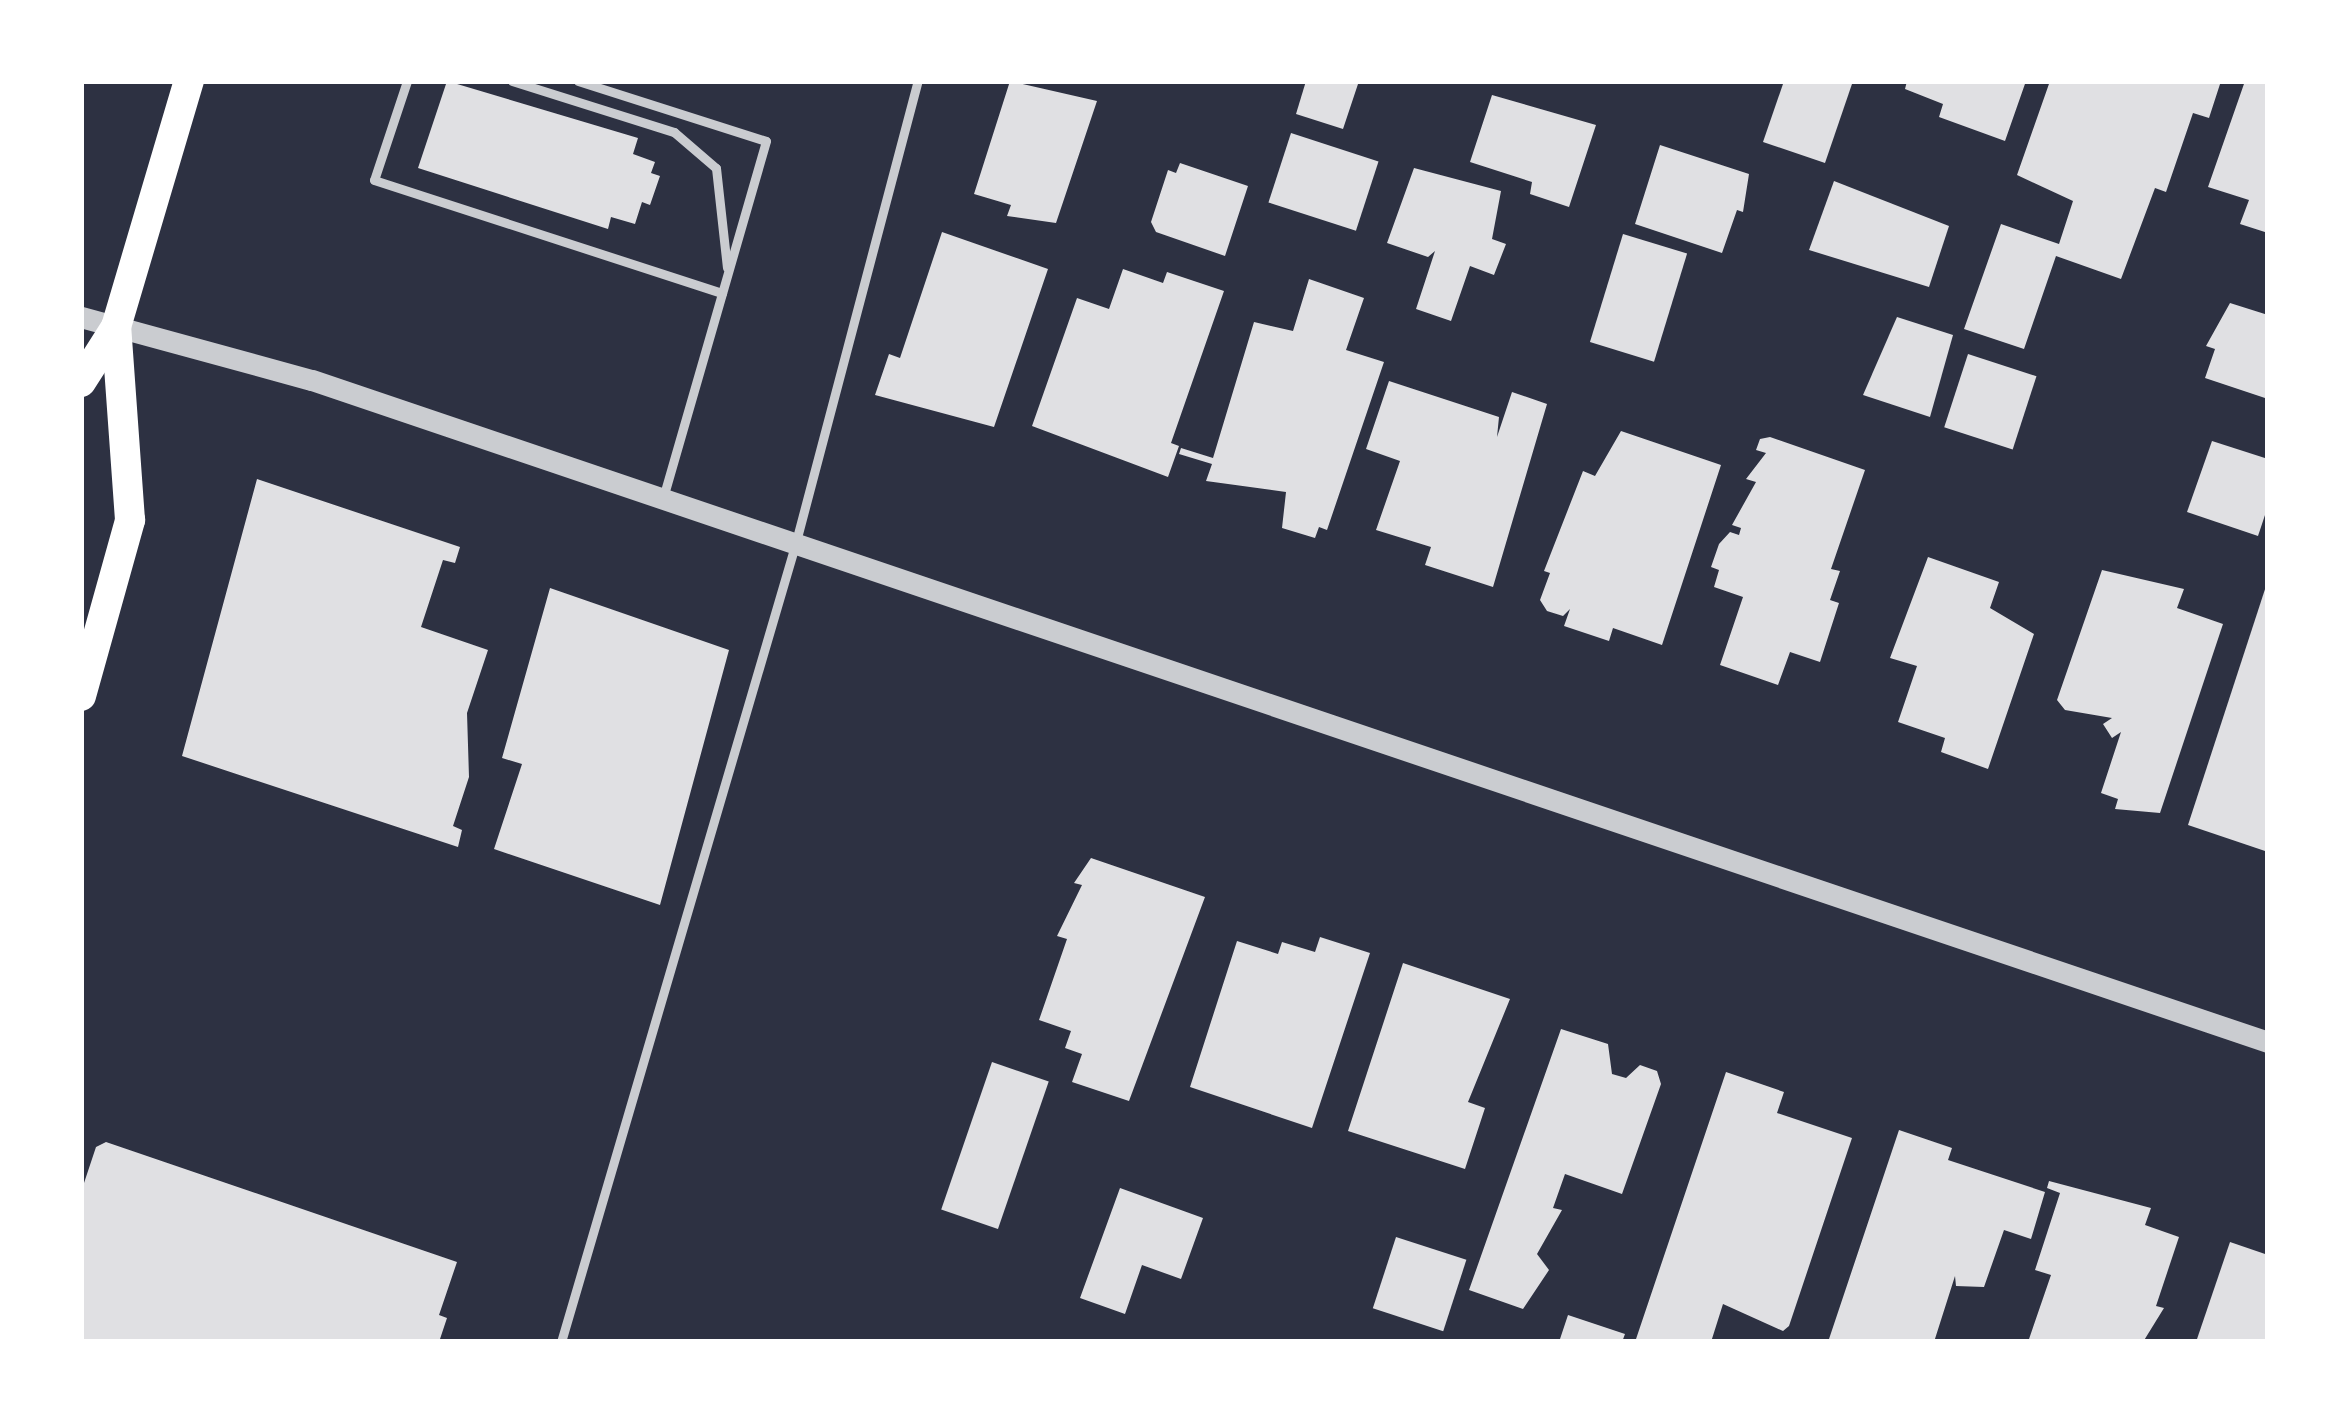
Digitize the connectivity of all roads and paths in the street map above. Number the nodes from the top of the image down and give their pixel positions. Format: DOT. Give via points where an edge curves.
graph roads {
  1 [pos="189,81"];
  2 [pos="407,81"];
  3 [pos="512,81"];
  4 [pos="578,81"];
  5 [pos="918,81"];
  6 [pos="728,272"];
  7 [pos="722,293"];
  8 [pos="81,317"];
  9 [pos="116,327"];
  10 [pos="81,382"];
  11 [pos="662,502"];
  12 [pos="794,549"];
  13 [pos="81,696"];
  14 [pos="2268,1042"];
  15 [pos="561,1342"];
  1 -- 9 [label="main road"];
  2 -- 7 [label="lane" via="374,180"];
  3 -- 6 [label="lane" via="674,132 716,168"];
  4 -- 6 [label="lane" via="766,141"];
  5 -- 12 [label="lane"];
  6 -- 7 [label="lane"];
  7 -- 11 [label="lane"];
  8 -- 9 [label="street"];
  9 -- 10 [label="main road"];
  9 -- 11 [label="street" via="312,380"];
  9 -- 13 [label="main road" via="130,520"];
  11 -- 12 [label="street"];
  12 -- 14 [label="street"];
  12 -- 15 [label="lane"];
}
